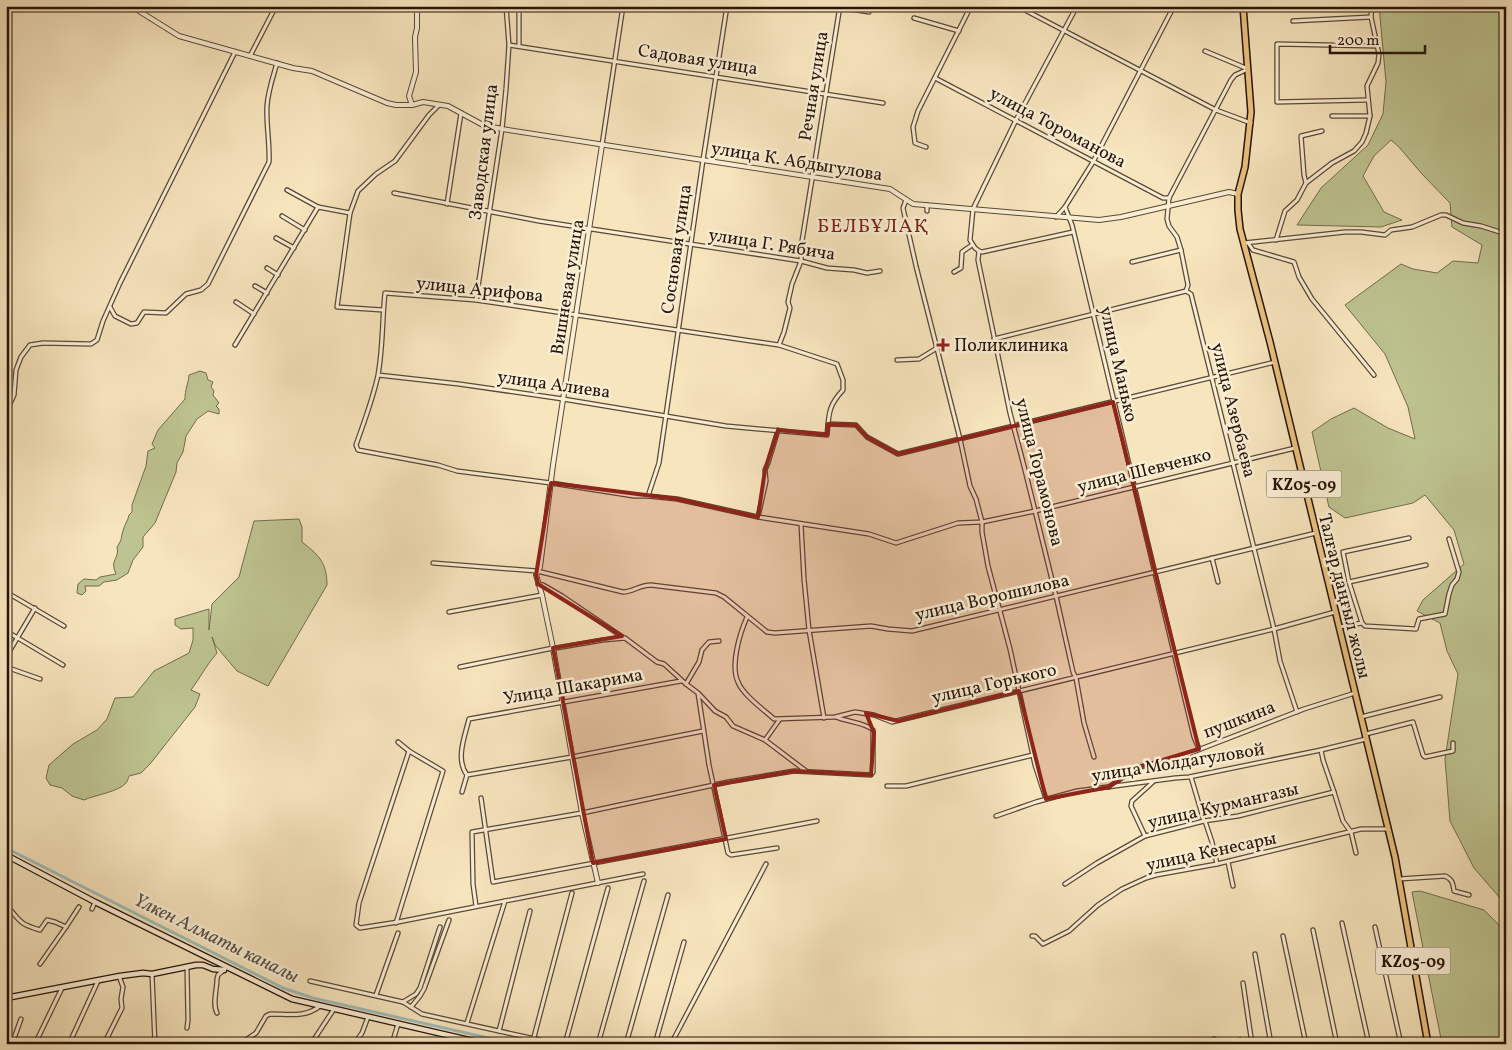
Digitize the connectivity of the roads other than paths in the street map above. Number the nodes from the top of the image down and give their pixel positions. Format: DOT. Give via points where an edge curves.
graph roads {
  1 [pos="131,6"];
  2 [pos="276,6"];
  3 [pos="417,6"];
  4 [pos="506,6"];
  5 [pos="520,6"];
  6 [pos="623,6"];
  7 [pos="727,6"];
  8 [pos="831,6"];
  9 [pos="971,6"];
  10 [pos="1017,6"];
  11 [pos="1077,6"];
  12 [pos="1174,6"];
  13 [pos="1243,6"];
  14 [pos="1372,6"];
  15 [pos="840,7"];
  16 [pos="869,12"];
  17 [pos="1371,17"];
  18 [pos="914,18"];
  19 [pos="1293,21"];
  20 [pos="959,30"];
  21 [pos="1064,31"];
  22 [pos="509,45"];
  23 [pos="519,45"];
  24 [pos="1378,46"];
  25 [pos="1205,51"];
  26 [pos="235,52"];
  27 [pos="250,56"];
  28 [pos="615,60"];
  29 [pos="277,63"];
  30 [pos="1248,69"];
  31 [pos="1140,72"];
  32 [pos="716,76"];
  33 [pos="935,78"];
  34 [pos="826,93"];
  35 [pos="1368,100"];
  36 [pos="883,103"];
  37 [pos="439,104"];
  38 [pos="412,105"];
  39 [pos="1216,110"];
  40 [pos="461,113"];
  41 [pos="1332,116"];
  42 [pos="1370,116"];
  43 [pos="1016,120"];
  44 [pos="1251,123"];
  45 [pos="502,129"];
  46 [pos="1322,131"];
  47 [pos="602,145"];
  48 [pos="926,147"];
  49 [pos="703,160"];
  50 [pos="1092,162"];
  51 [pos="813,177"];
  52 [pos="1306,182"];
  53 [pos="287,190"];
  54 [pos="394,193"];
  55 [pos="1238,194"];
  56 [pos="1169,198"];
  57 [pos="906,200"];
  58 [pos="447,204"];
  59 [pos="927,206"];
  60 [pos="1167,206"];
  61 [pos="318,207"];
  62 [pos="1065,207"];
  63 [pos="973,209"];
  64 [pos="927,211"];
  65 [pos="490,212"];
  66 [pos="350,213"];
  67 [pos="282,216"];
  68 [pos="1056,216"];
  69 [pos="1069,218"];
  70 [pos="589,229"];
  71 [pos="305,230"];
  72 [pos="1073,232"];
  73 [pos="1506,234"];
  74 [pos="276,238"];
  75 [pos="1276,240"];
  76 [pos="1246,243"];
  77 [pos="690,245"];
  78 [pos="972,245"];
  79 [pos="294,248"];
  80 [pos="1181,250"];
  81 [pos="979,251"];
  82 [pos="801,261"];
  83 [pos="1132,262"];
  84 [pos="267,268"];
  85 [pos="880,271"];
  86 [pos="954,272"];
  87 [pos="278,274"];
  88 [pos="255,286"];
  89 [pos="1186,292"];
  90 [pos="267,293"];
  91 [pos="476,300"];
  92 [pos="236,302"];
  93 [pos="109,306"];
  94 [pos="384,310"];
  95 [pos="254,314"];
  96 [pos="577,314"];
  97 [pos="1093,314"];
  98 [pos="678,330"];
  99 [pos="994,339"];
  100 [pos="778,345"];
  101 [pos="235,346"];
  102 [pos="937,348"];
  103 [pos="897,360"];
  104 [pos="1275,362"];
  105 [pos="378,375"];
  106 [pos="1374,375"];
  107 [pos="1212,378"];
  108 [pos="563,399"];
  109 [pos="1114,402"];
  110 [pos="6,413"];
  111 [pos="665,415"];
  112 [pos="828,424"];
  113 [pos="1013,426"];
  114 [pos="778,430"];
  115 [pos="960,439"];
  116 [pos="1295,448"];
  117 [pos="1234,463"];
  118 [pos="551,482"];
  119 [pos="1134,488"];
  120 [pos="648,496"];
  121 [pos="1036,510"];
  122 [pos="758,517"];
  123 [pos="982,522"];
  124 [pos="801,524"];
  125 [pos="1316,533"];
  126 [pos="1409,538"];
  127 [pos="1449,539"];
  128 [pos="1254,547"];
  129 [pos="1212,558"];
  130 [pos="433,563"];
  131 [pos="1426,565"];
  132 [pos="537,571"];
  133 [pos="1154,572"];
  134 [pos="1218,582"];
  135 [pos="1349,582"];
  136 [pos="538,584"];
  137 [pos="6,592"];
  138 [pos="542,595"];
  139 [pos="1056,596"];
  140 [pos="35,608"];
  141 [pos="998,609"];
  142 [pos="449,612"];
  143 [pos="1335,612"];
  144 [pos="747,617"];
  145 [pos="1362,623"];
  146 [pos="64,626"];
  147 [pos="1339,627"];
  148 [pos="1274,629"];
  149 [pos="809,630"];
  150 [pos="6,631"];
  151 [pos="18,638"];
  152 [pos="625,638"];
  153 [pos="719,641"];
  154 [pos="553,648"];
  155 [pos="1174,653"];
  156 [pos="6,657"];
  157 [pos="63,665"];
  158 [pos="6,667"];
  159 [pos="460,667"];
  160 [pos="1076,678"];
  161 [pos="40,679"];
  162 [pos="681,681"];
  163 [pos="686,684"];
  164 [pos="1019,691"];
  165 [pos="698,693"];
  166 [pos="1354,693"];
  167 [pos="1440,697"];
  168 [pos="562,702"];
  169 [pos="1297,712"];
  170 [pos="835,717"];
  171 [pos="1360,717"];
  172 [pos="781,718"];
  173 [pos="824,718"];
  174 [pos="703,731"];
  175 [pos="1366,737"];
  176 [pos="765,740"];
  177 [pos="398,742"];
  178 [pos="1453,743"];
  179 [pos="1199,749"];
  180 [pos="1321,750"];
  181 [pos="409,751"];
  182 [pos="1033,755"];
  183 [pos="572,757"];
  184 [pos="1094,757"];
  185 [pos="806,772"];
  186 [pos="467,774"];
  187 [pos="1191,777"];
  188 [pos="1155,781"];
  189 [pos="714,785"];
  190 [pos="887,786"];
  191 [pos="1109,787"];
  192 [pos="462,792"];
  193 [pos="1334,792"];
  194 [pos="481,798"];
  195 [pos="1046,800"];
  196 [pos="582,812"];
  197 [pos="996,816"];
  198 [pos="817,821"];
  199 [pos="1205,821"];
  200 [pos="1388,829"];
  201 [pos="485,831"];
  202 [pos="1351,832"];
  203 [pos="1145,836"];
  204 [pos="726,839"];
  205 [pos="777,848"];
  206 [pos="1356,852"];
  207 [pos="7,857"];
  208 [pos="1228,862"];
  209 [pos="593,863"];
  210 [pos="766,864"];
  211 [pos="1216,864"];
  212 [pos="643,874"];
  213 [pos="1399,879"];
  214 [pos="644,881"];
  215 [pos="598,883"];
  216 [pos="1065,884"];
  217 [pos="1233,886"];
  218 [pos="608,888"];
  219 [pos="572,893"];
  220 [pos="668,895"];
  221 [pos="1469,896"];
  222 [pos="505,901"];
  223 [pos="95,902"];
  224 [pos="6,905"];
  225 [pos="476,906"];
  226 [pos="79,907"];
  227 [pos="92,909"];
  228 [pos="530,911"];
  229 [pos="449,920"];
  230 [pos="396,923"];
  231 [pos="1342,923"];
  232 [pos="1375,926"];
  233 [pos="66,927"];
  234 [pos="440,927"];
  235 [pos="1313,930"];
  236 [pos="398,933"];
  237 [pos="1032,936"];
  238 [pos="1283,936"];
  239 [pos="684,942"];
  240 [pos="1255,954"];
  241 [pos="40,964"];
  242 [pos="187,967"];
  243 [pos="225,968"];
  244 [pos="152,974"];
  245 [pos="119,976"];
  246 [pos="98,980"];
  247 [pos="310,981"];
  248 [pos="1244,983"];
  249 [pos="62,987"];
  250 [pos="376,995"];
  251 [pos="6,998"];
  252 [pos="403,1002"];
  253 [pos="320,1006"];
  254 [pos="412,1007"];
  255 [pos="334,1009"];
  256 [pos="217,1013"];
  257 [pos="368,1017"];
  258 [pos="21,1018"];
  259 [pos="398,1024"];
  260 [pos="467,1024"];
  261 [pos="187,1028"];
  262 [pos="499,1031"];
  263 [pos="534,1037"];
  264 [pos="1214,1039"];
  265 [pos="1240,1040"];
  266 [pos="463,1041"];
  267 [pos="12,1044"];
  268 [pos="34,1044"];
  269 [pos="69,1044"];
  270 [pos="104,1044"];
  271 [pos="155,1044"];
  272 [pos="240,1044"];
  273 [pos="311,1044"];
  274 [pos="354,1044"];
  275 [pos="392,1044"];
  276 [pos="486,1044"];
  277 [pos="558,1044"];
  278 [pos="565,1044"];
  279 [pos="598,1044"];
  280 [pos="626,1044"];
  281 [pos="655,1044"];
  282 [pos="671,1044"];
  283 [pos="1215,1044"];
  284 [pos="1245,1044"];
  285 [pos="1252,1044"];
  286 [pos="1271,1044"];
  287 [pos="1306,1044"];
  288 [pos="1337,1044"];
  289 [pos="1369,1044"];
  290 [pos="1400,1044"];
  291 [pos="1428,1044"];
  1 -- 26 [label="street, улица К. Абдыгулова" via="179,36"];
  2 -- 27 [label="street"];
  3 -- 38 [label="street" via="416,72 409,96"];
  4 -- 22 [label="street, Заводская улица"];
  5 -- 23 [label="street"];
  6 -- 28 [label="street, Вишневая улица"];
  7 -- 32 [label="street, Сосновая улица"];
  8 -- 15 [label="street"];
  9 -- 20 [label="street"];
  10 -- 21 [label="street"];
  11 -- 21 [label="street"];
  12 -- 31 [label="street"];
  13 -- 30 [label="main road, Талғар даңғыл жолы / KZ05-09"];
  14 -- 17 [label="street"];
  15 -- 16 [label="street"];
  15 -- 34 [label="street, Речная улица"];
  17 -- 19 [label="street"];
  17 -- 24 [label="street"];
  18 -- 20 [label="street"];
  20 -- 33 [label="street"];
  21 -- 31 [label="street"];
  21 -- 43 [label="street"];
  22 -- 23 [label="street, Садовая улица"];
  22 -- 45 [label="street, Заводская улица"];
  23 -- 28 [label="street, Садовая улица"];
  24 -- 35 [label="street" via="1378,63 1367,86"];
  24 -- 35 [label="street" via="1277,44 1277,102"];
  25 -- 30 [label="street"];
  26 -- 27 [label="street, улица К. Абдыгулова"];
  26 -- 93 [label="street"];
  27 -- 29 [label="street, улица К. Абдыгулова"];
  28 -- 32 [label="street, Садовая улица"];
  28 -- 47 [label="street, Вишневая улица"];
  29 -- 38 [label="street, улица К. Абдыгулова" via="312,71 387,103"];
  29 -- 93 [label="street" via="268,94 269,162 208,284 201,290 186,294 166,313 144,312 135,324 115,316"];
  30 -- 39 [label="street" via="1231,80"];
  30 -- 44 [label="main road, Талғар даңғыл жолы / KZ05-09"];
  31 -- 39 [label="street"];
  31 -- 50 [label="street"];
  32 -- 34 [label="street, Садовая улица"];
  32 -- 49 [label="street, Сосновая улица"];
  33 -- 43 [label="street, улица Тороманова"];
  33 -- 48 [label="street" via="913,127 915,143"];
  34 -- 36 [label="street, Садовая улица"];
  34 -- 51 [label="street, Речная улица"];
  35 -- 42 [label="street"];
  37 -- 38 [label="street, улица К. Абдыгулова" via="423,102"];
  37 -- 40 [label="street, улица К. Абдыгулова"];
  37 -- 66 [label="street" via="395,161 358,191"];
  39 -- 44 [label="street"];
  39 -- 56 [label="street"];
  40 -- 45 [label="street, улица К. Абдыгулова" via="483,125"];
  40 -- 58 [label="street"];
  41 -- 42 [label="street"];
  42 -- 52 [label="street" via="1362,142 1354,151"];
  43 -- 50 [label="street, улица Тороманова"];
  43 -- 63 [label="street"];
  44 -- 55 [label="main road, Талғар даңғыл жолы / KZ05-09"];
  45 -- 47 [label="street, улица К. Абдыгулова"];
  45 -- 65 [label="street, Заводская улица"];
  46 -- 52 [label="street" via="1301,136"];
  47 -- 49 [label="street, улица К. Абдыгулова"];
  47 -- 70 [label="street, Вишневая улица"];
  49 -- 51 [label="street, улица К. Абдыгулова"];
  49 -- 77 [label="street, Сосновая улица"];
  50 -- 56 [label="street, улица Тороманова" via="1162,198"];
  50 -- 62 [label="street"];
  51 -- 57 [label="street, улица К. Абдыгулова" via="890,189"];
  51 -- 82 [label="street, Речная улица"];
  52 -- 75 [label="street" via="1297,200 1285,211"];
  53 -- 61 [label="street"];
  54 -- 58 [label="street, улица Г. Рябича"];
  55 -- 60 [label="street, улица К. Абдыгулова" via="1229,192"];
  55 -- 76 [label="main road, Талғар даңғыл жолы / KZ05-09" via="1238,217"];
  56 -- 60 [label="street"];
  57 -- 59 [label="street, улица К. Абдыгулова"];
  57 -- 102 [label="street" via="904,208 908,231"];
  58 -- 65 [label="street, улица Г. Рябича"];
  59 -- 63 [label="street, улица К. Абдыгулова"];
  59 -- 64 [label="street"];
  60 -- 69 [label="street, улица К. Абдыгулова" via="1120,218"];
  60 -- 80 [label="street, улица Азербаева" via="1169,226"];
  61 -- 66 [label="street"];
  61 -- 71 [label="street"];
  62 -- 68 [label="street"];
  62 -- 69 [label="street, улица Манько"];
  63 -- 68 [label="street, улица К. Абдыгулова"];
  63 -- 78 [label="street"];
  65 -- 70 [label="street, улица Г. Рябича"];
  65 -- 91 [label="street, Заводская улица"];
  66 -- 94 [label="street" via="337,307"];
  67 -- 71 [label="street"];
  68 -- 69 [label="street, улица К. Абдыгулова"];
  69 -- 72 [label="street, улица Манько"];
  70 -- 77 [label="street, улица Г. Рябича"];
  70 -- 96 [label="street, Вишневая улица"];
  71 -- 79 [label="street"];
  72 -- 81 [label="street"];
  72 -- 97 [label="street, улица Манько"];
  73 -- 75 [label="street" via="1441,215 1412,227 1391,230 1385,235 1345,232"];
  74 -- 79 [label="street"];
  75 -- 76 [label="street"];
  76 -- 104 [label="main road, Талғар даңғыл жолы / KZ05-09"];
  76 -- 106 [label="street" via="1254,250 1294,262 1312,299"];
  77 -- 82 [label="street, улица Г. Рябича"];
  77 -- 98 [label="street, Сосновая улица"];
  78 -- 81 [label="street"];
  78 -- 86 [label="street" via="962,252 962,268"];
  79 -- 87 [label="street"];
  80 -- 83 [label="street"];
  80 -- 89 [label="street, улица Азербаева" via="1188,285"];
  81 -- 99 [label="street, улица Торамонова"];
  82 -- 85 [label="street, улица Г. Рябича" via="866,273"];
  82 -- 100 [label="street, Речная улица" via="792,284 790,308"];
  84 -- 87 [label="street"];
  87 -- 90 [label="street"];
  88 -- 90 [label="street"];
  89 -- 97 [label="street"];
  89 -- 107 [label="street, улица Азербаева" via="1191,294"];
  90 -- 95 [label="street"];
  91 -- 94 [label="street, улица Арифова" via="385,293"];
  91 -- 96 [label="street, улица Арифова"];
  92 -- 95 [label="street"];
  93 -- 110 [label="street" via="97,340 91,344 43,342 30,345 16,370 14,395"];
  94 -- 105 [label="street"];
  95 -- 101 [label="street"];
  96 -- 98 [label="street, улица Арифова"];
  96 -- 108 [label="street, Вишневая улица"];
  97 -- 99 [label="street"];
  97 -- 109 [label="street, улица Манько"];
  98 -- 100 [label="street, улица Арифова"];
  98 -- 111 [label="street, Сосновая улица"];
  99 -- 113 [label="street, улица Торамонова"];
  100 -- 112 [label="street, улица Арифова" via="837,364 843,390 833,401"];
  102 -- 103 [label="street" via="918,359"];
  102 -- 115 [label="street"];
  104 -- 107 [label="street"];
  104 -- 116 [label="main road, Талғар даңғыл жолы / KZ05-09"];
  105 -- 108 [label="street, улица Алиева"];
  105 -- 118 [label="street, улица Шевченко" via="356,446 358,450 457,470"];
  107 -- 109 [label="street"];
  107 -- 117 [label="street, улица Азербаева"];
  108 -- 111 [label="street, улица Алиева"];
  108 -- 118 [label="street, Вишневая улица"];
  109 -- 113 [label="street"];
  109 -- 119 [label="street, улица Манько"];
  111 -- 114 [label="street, улица Алиева" via="726,426"];
  111 -- 120 [label="street, Сосновая улица" via="659,463"];
  112 -- 114 [label="street, улица Алиева" via="827,435"];
  112 -- 115 [label="street" via="856,425 868,437 898,454"];
  113 -- 115 [label="street"];
  113 -- 121 [label="street, улица Торамонова"];
  114 -- 122 [label="street" via="765,470"];
  115 -- 123 [label="street"];
  116 -- 117 [label="street, улица Шевченко"];
  116 -- 125 [label="main road, Талғар даңғыл жолы / KZ05-09"];
  117 -- 119 [label="street, улица Шевченко"];
  117 -- 128 [label="street, улица Азербаева"];
  118 -- 120 [label="street, улица Шевченко"];
  118 -- 132 [label="street, Вишневая улица"];
  119 -- 121 [label="street, улица Шевченко"];
  119 -- 133 [label="street, улица Манько"];
  120 -- 122 [label="street, улица Шевченко"];
  121 -- 123 [label="street, улица Шевченко"];
  121 -- 139 [label="street, улица Торамонова"];
  122 -- 124 [label="street, улица Шевченко"];
  123 -- 124 [label="street, улица Шевченко" via="958,524 896,543 869,534"];
  123 -- 141 [label="street" via="986,558"];
  124 -- 149 [label="street"];
  125 -- 128 [label="street, улица Ворошилова"];
  125 -- 143 [label="main road, Талғар даңғыл жолы / KZ05-09"];
  126 -- 135 [label="street" via="1343,552"];
  127 -- 145 [label="street" via="1459,572 1448,594 1445,614 1419,619 1416,629 1365,626"];
  128 -- 129 [label="street, улица Ворошилова"];
  128 -- 148 [label="street, улица Азербаева"];
  129 -- 133 [label="street, улица Ворошилова"];
  129 -- 134 [label="street"];
  130 -- 132 [label="street, улица Ворошилова"];
  131 -- 135 [label="street"];
  132 -- 136 [label="street, Вишневая улица"];
  132 -- 144 [label="street, улица Ворошилова" via="623,592 641,585 652,585 716,593"];
  133 -- 139 [label="street, улица Ворошилова"];
  133 -- 155 [label="street, улица Манько"];
  135 -- 145 [label="street"];
  136 -- 138 [label="street, Вишневая улица"];
  136 -- 152 [label="street"];
  137 -- 140 [label="street"];
  138 -- 142 [label="street"];
  138 -- 154 [label="street, Вишневая улица"];
  139 -- 141 [label="street, улица Ворошилова"];
  139 -- 160 [label="street, улица Торамонова"];
  140 -- 146 [label="street"];
  140 -- 151 [label="street"];
  141 -- 149 [label="street, улица Ворошилова" via="912,631 872,626"];
  141 -- 164 [label="street"];
  143 -- 147 [label="main road, Талғар даңғыл жолы / KZ05-09"];
  143 -- 148 [label="street, улица Горького"];
  144 -- 149 [label="street, улица Ворошилова" via="767,632"];
  144 -- 172 [label="street" via="736,651 737,682 774,718"];
  145 -- 147 [label="street"];
  147 -- 166 [label="main road, Талғар даңғыл жолы / KZ05-09"];
  148 -- 155 [label="street, улица Горького"];
  148 -- 169 [label="street, улица Азербаева" via="1280,661"];
  149 -- 173 [label="street"];
  150 -- 151 [label="street"];
  151 -- 156 [label="street"];
  151 -- 157 [label="street"];
  152 -- 154 [label="street"];
  152 -- 162 [label="street" via="664,664"];
  153 -- 163 [label="street" via="709,642 702,650"];
  154 -- 159 [label="street"];
  154 -- 168 [label="street, Вишневая улица"];
  155 -- 160 [label="street, улица Горького"];
  155 -- 179 [label="street, улица Манько"];
  158 -- 161 [label="street"];
  160 -- 164 [label="street, улица Горького"];
  160 -- 184 [label="street, улица Торамонова"];
  162 -- 163 [label="street"];
  162 -- 168 [label="street, Улица Шакарима"];
  163 -- 165 [label="street"];
  164 -- 170 [label="street, улица Горького" via="892,722 864,712"];
  164 -- 182 [label="street"];
  165 -- 174 [label="street"];
  165 -- 176 [label="street" via="732,726"];
  166 -- 169 [label="street, пушкина"];
  166 -- 171 [label="main road, Талғар даңғыл жолы / KZ05-09"];
  167 -- 171 [label="street"];
  168 -- 183 [label="street, Вишневая улица"];
  168 -- 186 [label="street, Улица Шакарима" via="469,719 461,757"];
  169 -- 179 [label="street, пушкина"];
  170 -- 173 [label="street, улица Горького"];
  170 -- 185 [label="street" via="873,730 873,772 871,775"];
  171 -- 175 [label="main road, Талғар даңғыл жолы / KZ05-09"];
  172 -- 173 [label="street, улица Горького"];
  172 -- 176 [label="street"];
  174 -- 183 [label="street"];
  174 -- 189 [label="street"];
  175 -- 178 [label="street, улица Молдагуловой" via="1413,722 1425,757 1453,751"];
  175 -- 180 [label="street, улица Молдагуловой"];
  175 -- 200 [label="main road, Талғар даңғыл жолы / KZ05-09"];
  176 -- 185 [label="street"];
  177 -- 181 [label="street"];
  179 -- 191 [label="street, пушкина" via="1136,768"];
  180 -- 187 [label="street, улица Молдагуловой"];
  180 -- 193 [label="street"];
  181 -- 230 [label="street" via="443,771"];
  181 -- 230 [label="street" via="359,902 356,920 360,928"];
  182 -- 190 [label="street" via="906,786"];
  182 -- 195 [label="street"];
  183 -- 186 [label="street"];
  183 -- 196 [label="street, Вишневая улица"];
  185 -- 189 [label="street" via="794,771"];
  186 -- 192 [label="street"];
  187 -- 188 [label="street, улица Молдагуловой"];
  187 -- 199 [label="street"];
  188 -- 191 [label="street, улица Молдагуловой"];
  188 -- 203 [label="street" via="1132,801 1131,806"];
  189 -- 196 [label="street"];
  189 -- 204 [label="street"];
  191 -- 195 [label="street, улица Молдагуловой"];
  193 -- 199 [label="street, улица Курмангазы"];
  193 -- 202 [label="street"];
  194 -- 201 [label="street"];
  195 -- 197 [label="street, улица Молдагуловой"];
  196 -- 201 [label="street"];
  196 -- 209 [label="street, Вишневая улица"];
  198 -- 204 [label="street"];
  199 -- 203 [label="street, улица Курмангазы"];
  199 -- 211 [label="street"];
  200 -- 202 [label="street, улица Кенесары"];
  200 -- 213 [label="main road, Талғар даңғыл жолы / KZ05-09"];
  201 -- 209 [label="street" via="493,882"];
  201 -- 225 [label="street" via="472,832"];
  202 -- 206 [label="street"];
  202 -- 208 [label="street, улица Кенесары"];
  203 -- 216 [label="street, улица Курмангазы"];
  204 -- 205 [label="street" via="731,855"];
  204 -- 209 [label="street"];
  207 -- 223 [label="main road"];
  208 -- 211 [label="street, улица Кенесары"];
  208 -- 217 [label="street"];
  209 -- 215 [label="street, Вишневая улица"];
  210 -- 282 [label="street"];
  211 -- 237 [label="street, улица Кенесары" via="1146,878 1098,905 1057,938 1043,944"];
  212 -- 215 [label="street"];
  213 -- 221 [label="street" via="1444,876 1453,882 1454,891"];
  213 -- 291 [label="main road, Талғар даңғыл жолы / KZ05-09"];
  214 -- 279 [label="street"];
  215 -- 222 [label="street"];
  218 -- 278 [label="street"];
  219 -- 263 [label="street"];
  220 -- 280 [label="street"];
  222 -- 225 [label="street"];
  222 -- 260 [label="street"];
  223 -- 227 [label="street"];
  223 -- 243 [label="main road"];
  224 -- 233 [label="street" via="24,925 40,930 47,920"];
  225 -- 230 [label="street"];
  226 -- 233 [label="street"];
  228 -- 262 [label="street"];
  229 -- 254 [label="street" via="424,989"];
  231 -- 289 [label="street"];
  232 -- 290 [label="street"];
  233 -- 241 [label="street"];
  234 -- 252 [label="street" via="420,988"];
  235 -- 288 [label="street"];
  236 -- 250 [label="street"];
  238 -- 287 [label="street"];
  239 -- 281 [label="street"];
  240 -- 286 [label="street"];
  242 -- 243 [label="main road"];
  242 -- 244 [label="main road"];
  242 -- 261 [label="street"];
  243 -- 253 [label="main road" via="292,999"];
  243 -- 256 [label="street" via="218,976"];
  244 -- 245 [label="main road"];
  244 -- 271 [label="street"];
  245 -- 246 [label="main road"];
  245 -- 270 [label="street" via="123,987 122,1008"];
  246 -- 249 [label="main road"];
  246 -- 269 [label="street"];
  247 -- 250 [label="street"];
  248 -- 285 [label="street"];
  249 -- 251 [label="main road"];
  249 -- 268 [label="street"];
  250 -- 252 [label="street"];
  252 -- 254 [label="street"];
  253 -- 255 [label="main road"];
  253 -- 272 [label="street" via="300,1016 270,1014 256,1033"];
  254 -- 260 [label="street" via="422,1014"];
  255 -- 257 [label="main road"];
  255 -- 273 [label="street"];
  257 -- 259 [label="main road"];
  257 -- 274 [label="street"];
  258 -- 267 [label="street"];
  259 -- 266 [label="main road"];
  259 -- 275 [label="street"];
  260 -- 262 [label="street"];
  262 -- 263 [label="street"];
  263 -- 277 [label="street"];
  264 -- 283 [label="street"];
  265 -- 284 [label="street"];
  266 -- 276 [label="main road"];
}
